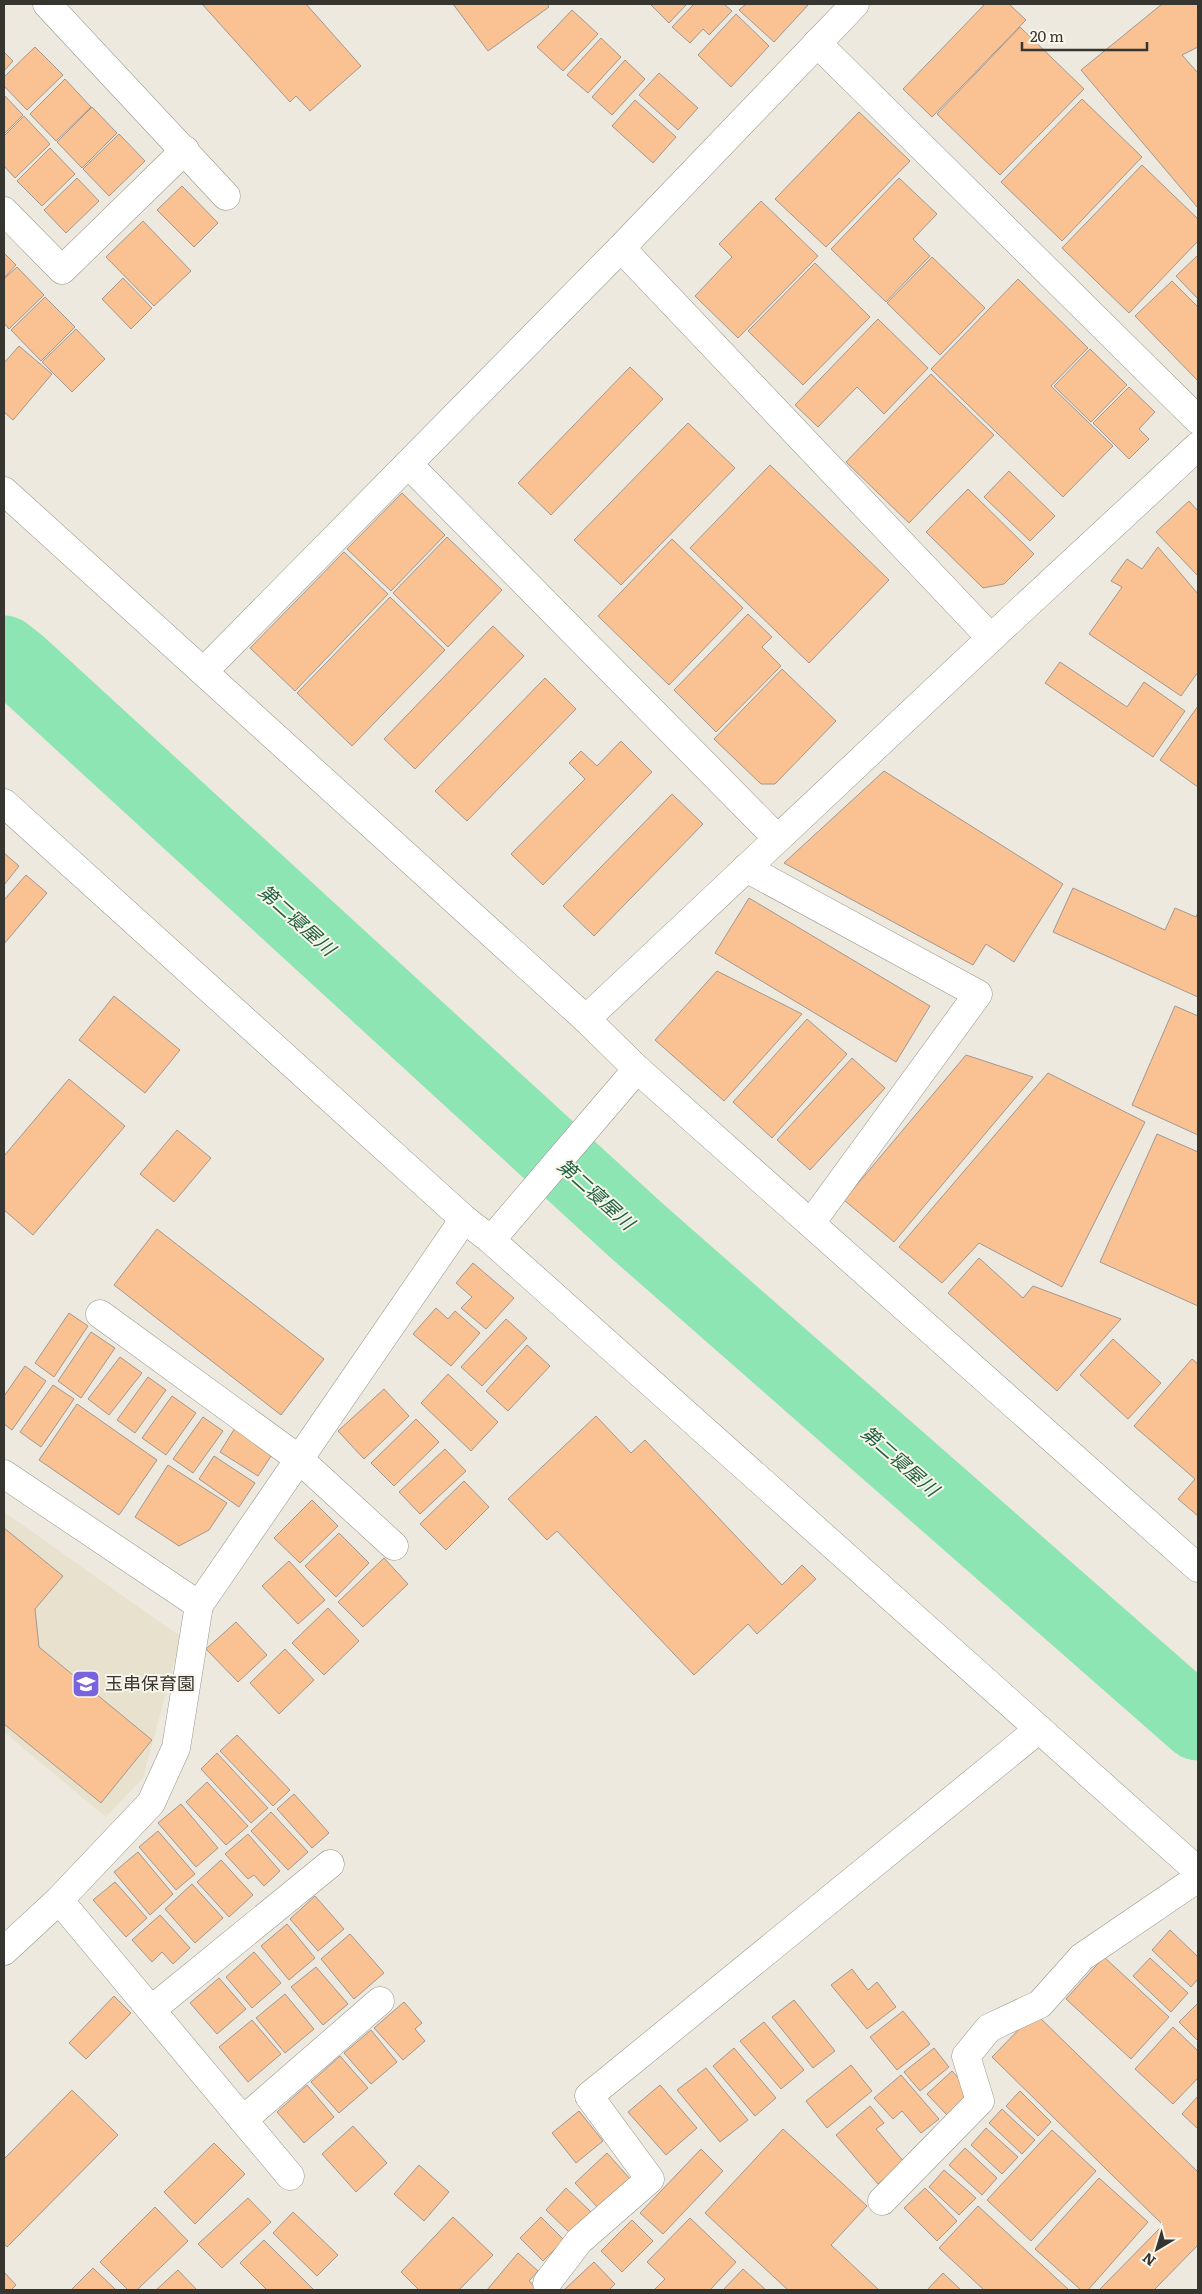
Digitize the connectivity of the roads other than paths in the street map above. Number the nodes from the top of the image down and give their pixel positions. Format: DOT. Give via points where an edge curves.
graph roads {
  1 [pos="47,4"];
  2 [pos="855,4"];
  3 [pos="816,44"];
  4 [pos="185,150"];
  5 [pos="226,196"];
  6 [pos="4,211"];
  7 [pos="621,248"];
  8 [pos="1198,420"];
  9 [pos="1198,446"];
  10 [pos="408,464"];
  11 [pos="4,491"];
  12 [pos="990,638"];
  13 [pos="204,671"];
  14 [pos="4,803"];
  15 [pos="777,838"];
  16 [pos="746,868"];
  17 [pos="586,1019"];
  18 [pos="637,1069"];
  19 [pos="464,1219"];
  20 [pos="810,1223"];
  21 [pos="491,1240"];
  22 [pos="100,1314"];
  23 [pos="299,1459"];
  24 [pos="4,1474"];
  25 [pos="394,1546"];
  26 [pos="1198,1568"];
  27 [pos="199,1605"];
  28 [pos="1039,1730"];
  29 [pos="330,1864"];
  30 [pos="1196,1865"];
  31 [pos="59,1900"];
  32 [pos="4,1951"];
  33 [pos="380,2001"];
  34 [pos="151,2010"];
  35 [pos="243,2120"];
  36 [pos="290,2176"];
  37 [pos="882,2202"];
  38 [pos="547,2284"];
  1 -- 4 [label="street"];
  2 -- 3 [label="street"];
  3 -- 7 [label="street"];
  3 -- 8 [label="street"];
  4 -- 5 [label="street"];
  4 -- 6 [label="street" via="62,270"];
  7 -- 10 [label="street"];
  7 -- 12 [label="street"];
  9 -- 12 [label="street"];
  10 -- 13 [label="street"];
  10 -- 15 [label="street"];
  11 -- 13 [label="street"];
  12 -- 15 [label="street"];
  13 -- 17 [label="street"];
  14 -- 19 [label="street"];
  15 -- 16 [label="street"];
  16 -- 17 [label="street"];
  16 -- 20 [label="street" via="978,994"];
  17 -- 18 [label="street"];
  18 -- 20 [label="street"];
  18 -- 21 [label="street"];
  19 -- 21 [label="street"];
  19 -- 23 [label="street"];
  20 -- 26 [label="street"];
  21 -- 28 [label="street"];
  22 -- 23 [label="street"];
  23 -- 25 [label="street"];
  23 -- 27 [label="street"];
  24 -- 27 [label="street"];
  27 -- 31 [label="street" via="176,1748 151,1802"];
  28 -- 30 [label="street"];
  28 -- 38 [label="street" via="589,2096 650,2179 579,2241"];
  29 -- 34 [label="street"];
  30 -- 37 [label="street" via="1082,1957 1040,2004 989,2028 966,2056 980,2101"];
  31 -- 32 [label="street"];
  31 -- 34 [label="street"];
  33 -- 35 [label="street"];
  34 -- 35 [label="street"];
  35 -- 36 [label="street"];
}
